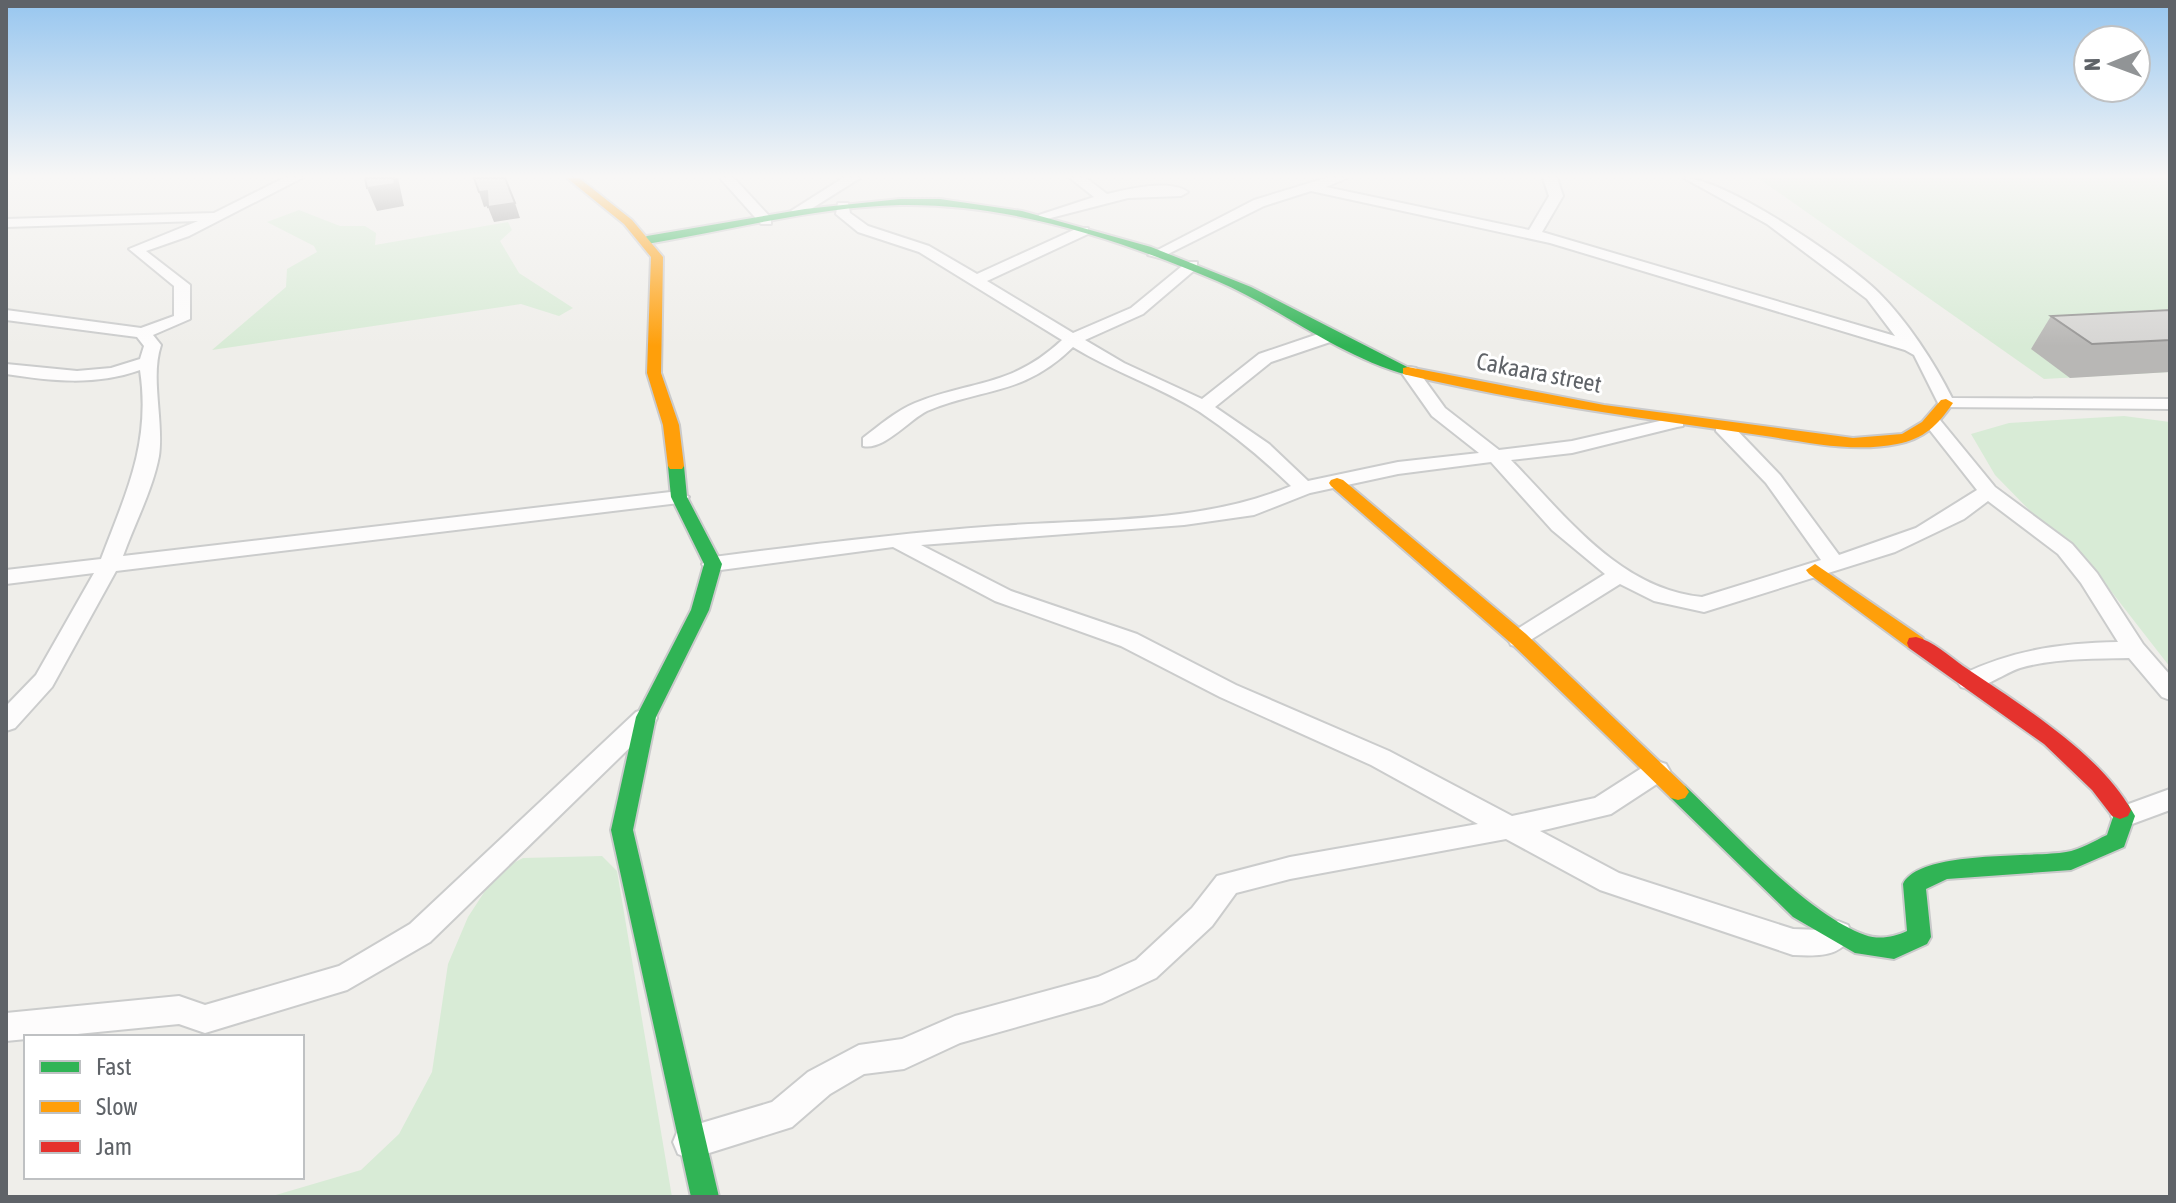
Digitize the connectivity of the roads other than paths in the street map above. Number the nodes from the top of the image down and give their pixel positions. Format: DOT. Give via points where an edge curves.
graph roads {
  1 [pos="181,234"];
  2 [pos="641,234"];
  3 [pos="684,234"];
  4 [pos="879,234"];
  5 [pos="1076,234"];
  6 [pos="1092,234"];
  7 [pos="1197,234"];
  8 [pos="1529,234"];
  9 [pos="1790,234"];
  10 [pos="1533,235"];
  11 [pos="647,240"];
  12 [pos="1155,255"];
  13 [pos="1192,265"];
  14 [pos="979,279"];
  15 [pos="6,315"];
  16 [pos="142,333"];
  17 [pos="1330,336"];
  18 [pos="1071,340"];
  19 [pos="1911,346"];
  20 [pos="147,362"];
  21 [pos="6,369"];
  22 [pos="1410,372"];
  23 [pos="1946,403"];
  24 [pos="2169,404"];
  25 [pos="1204,407"];
  26 [pos="1677,422"];
  27 [pos="1934,424"];
  28 [pos="1723,427"];
  29 [pos="870,442"];
  30 [pos="1497,457"];
  31 [pos="1337,483"];
  32 [pos="1304,488"];
  33 [pos="1988,491"];
  34 [pos="679,497"];
  35 [pos="896,540"];
  36 [pos="713,564"];
  37 [pos="109,565"];
  38 [pos="1825,568"];
  39 [pos="1620,574"];
  40 [pos="6,577"];
  41 [pos="1519,639"];
  42 [pos="2135,650"];
  43 [pos="1969,681"];
  44 [pos="2170,691"];
  45 [pos="646,717"];
  46 [pos="6,722"];
  47 [pos="1657,771"];
  48 [pos="2170,799"];
  49 [pos="2124,816"];
  50 [pos="1506,828"];
  51 [pos="1838,934"];
  52 [pos="6,1027"];
  53 [pos="690,1142"];
  54 [pos="705,1197"];
  1 -- 16 [label="street" via="136,249 182,285 182,319"];
  2 -- 11 [label="street"];
  3 -- 11 [label="street, Cakaara street"];
  4 -- 14 [label="street" via="924,249"];
  5 -- 14 [label="street"];
  6 -- 12 [label="street, Cakaara street"];
  7 -- 12 [label="street"];
  8 -- 10 [label="street"];
  9 -- 19 [label="street" via="1873,296"];
  10 -- 19 [label="street"];
  11 -- 34 [label="street" via="657,257 654,373 671,425"];
  12 -- 13 [label="street, Cakaara street"];
  13 -- 17 [label="street, Cakaara street" via="1250,290"];
  13 -- 18 [label="street" via="1137,311"];
  14 -- 18 [label="street"];
  15 -- 16 [label="street"];
  16 -- 20 [label="street" via="153,345"];
  17 -- 22 [label="street, Cakaara street"];
  17 -- 25 [label="street" via="1265,358"];
  18 -- 25 [label="street"];
  18 -- 29 [label="street" via="1045,365 1001,385 922,407"];
  19 -- 23 [label="street" via="1921,352"];
  20 -- 21 [label="street" via="117,374 81,378"];
  20 -- 37 [label="street" via="149,457"];
  22 -- 26 [label="street, Cakaara street"];
  22 -- 30 [label="street" via="1428,405"];
  23 -- 24 [label="street"];
  23 -- 27 [label="street"];
  25 -- 32 [label="street" via="1262,448"];
  26 -- 28 [label="street, Cakaara street"];
  26 -- 30 [label="street" via="1572,447"];
  27 -- 28 [label="street, Cakaara street" via="1916,436 1881,441 1821,440"];
  27 -- 33 [label="street"];
  28 -- 38 [label="street" via="1773,479"];
  30 -- 31 [label="street" via="1398,468"];
  30 -- 39 [label="street" via="1544,512"];
  31 -- 32 [label="street"];
  31 -- 41 [label="street"];
  32 -- 35 [label="street" via="1254,509 1184,519"];
  33 -- 38 [label="street" via="1963,513 1906,541"];
  33 -- 42 [label="street" via="2065,549"];
  34 -- 36 [label="street"];
  34 -- 37 [label="street"];
  35 -- 36 [label="street"];
  35 -- 50 [label="street" via="1003,596 1129,640 1228,691 1380,758"];
  36 -- 45 [label="street" via="700,610"];
  37 -- 40 [label="street"];
  37 -- 46 [label="street" via="44,681"];
  38 -- 39 [label="street" via="1687,606"];
  38 -- 43 [label="street"];
  39 -- 41 [label="street"];
  41 -- 47 [label="street"];
  42 -- 43 [label="street" via="2030,654"];
  42 -- 44 [label="street"];
  43 -- 49 [label="street" via="2051,740 2103,786"];
  45 -- 52 [label="street" via="420,933 347,977 205,1019 179,1010"];
  45 -- 53 [label="street" via="622,830"];
  47 -- 50 [label="street" via="1602,807"];
  47 -- 51 [label="street" via="1801,910"];
  48 -- 49 [label="street"];
  49 -- 51 [label="street" via="2116,841 2071,861 1944,870 1914,884 1919,937 1894,948 1863,946"];
  50 -- 51 [label="street" via="1610,882 1758,932 1793,942 1824,943"];
  50 -- 53 [label="street" via="1227,884 1202,917 1146,969 1102,989 955,1030 904,1054 859,1060 819,1083 781,1116"];
  53 -- 54 [label="street"];
}
